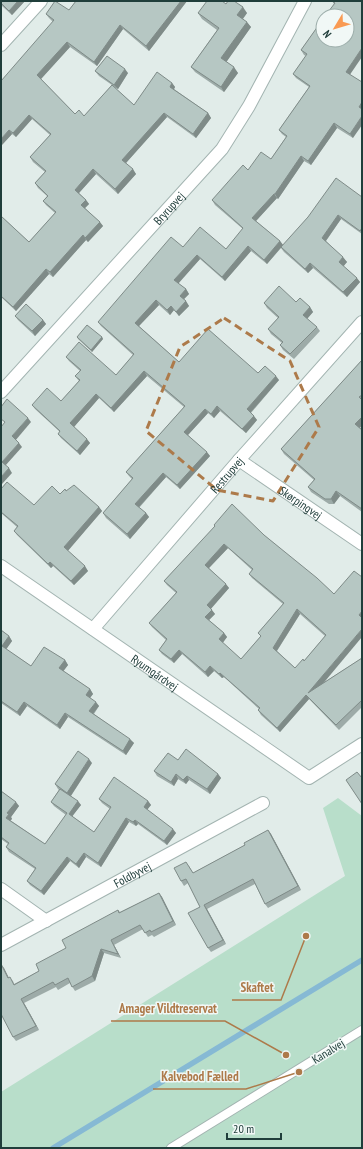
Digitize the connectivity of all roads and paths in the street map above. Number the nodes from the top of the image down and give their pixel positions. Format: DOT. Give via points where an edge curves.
graph roads {
  1 [pos="41,1"];
  2 [pos="305,1"];
  3 [pos="1,45"];
  4 [pos="362,322"];
  5 [pos="1,392"];
  6 [pos="239,460"];
  7 [pos="362,544"];
  8 [pos="1,566"];
  9 [pos="93,629"];
  10 [pos="362,744"];
  11 [pos="262,803"];
  12 [pos="1,889"];
  13 [pos="46,921"];
  14 [pos="1,945"];
  15 [pos="362,1030"];
  16 [pos="171,1148"];
  1 -- 3 [label="street"];
  2 -- 5 [label="street, Bryrupvej" via="249,106 222,149"];
  4 -- 6 [label="street, Restrupvej"];
  6 -- 7 [label="street, Skørpingvej"];
  6 -- 9 [label="street, Restrupvej"];
  8 -- 9 [label="street, Ryumgårdvej"];
  9 -- 10 [label="street, Ryumgårdvej" via="309,778"];
  11 -- 13 [label="street, Foldbyvej"];
  12 -- 13 [label="street"];
  13 -- 14 [label="street, Foldbyvej"];
  15 -- 16 [label="lane, Kanalvej"];
}
